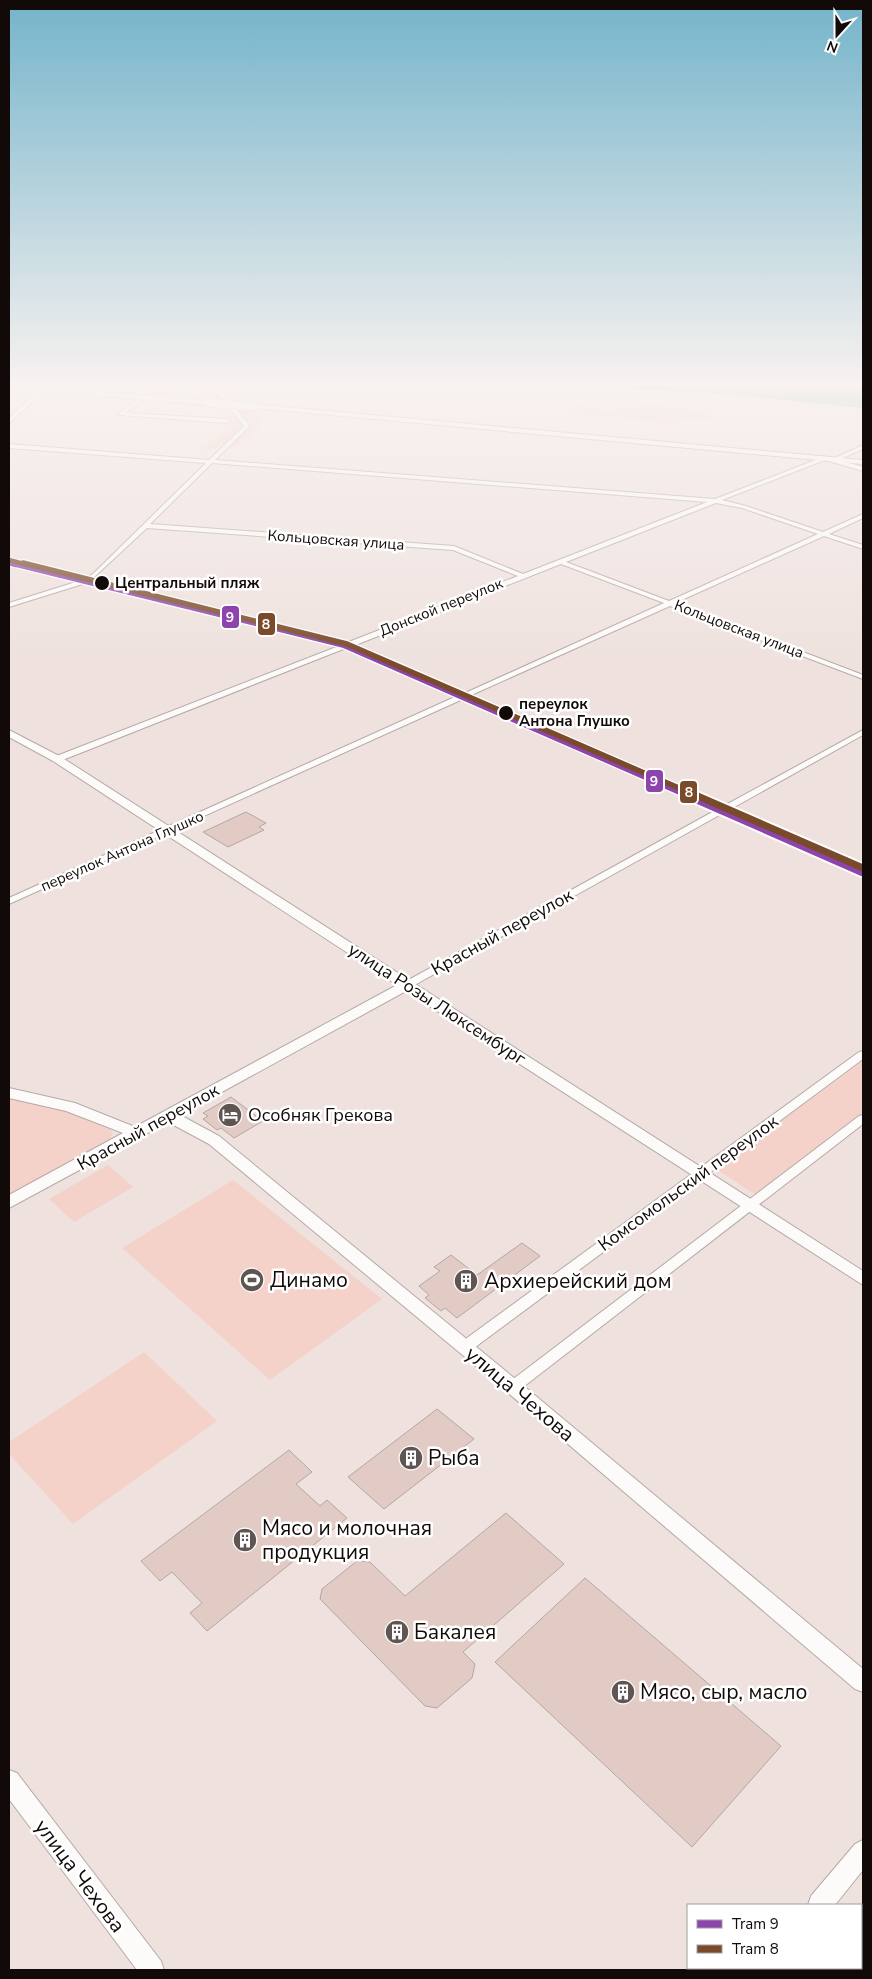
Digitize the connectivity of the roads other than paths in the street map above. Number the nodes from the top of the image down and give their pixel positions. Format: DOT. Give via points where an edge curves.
graph roads {
  1 [pos="194,478"];
  2 [pos="422,478"];
  3 [pos="773,478"];
  4 [pos="716,501"];
  5 [pos="863,516"];
  6 [pos="147,526"];
  7 [pos="824,535"];
  8 [pos="863,547"];
  9 [pos="558,561"];
  10 [pos="9,562"];
  11 [pos="521,575"];
  12 [pos="86,581"];
  13 [pos="672,604"];
  14 [pos="9,605"];
  15 [pos="345,645"];
  16 [pos="863,677"];
  17 [pos="463,698"];
  18 [pos="863,732"];
  19 [pos="9,733"];
  20 [pos="57,758"];
  21 [pos="724,809"];
  22 [pos="168,830"];
  23 [pos="863,871"];
  24 [pos="9,901"];
  25 [pos="407,984"];
  26 [pos="863,1054"];
  27 [pos="9,1093"];
  28 [pos="170,1116"];
  29 [pos="863,1119"];
  30 [pos="137,1134"];
  31 [pos="701,1174"];
  32 [pos="9,1202"];
  33 [pos="750,1205"];
  34 [pos="863,1279"];
  35 [pos="465,1347"];
  36 [pos="513,1387"];
  37 [pos="863,1682"];
  38 [pos="9,1781"];
  39 [pos="863,1852"];
  40 [pos="821,1904"];
  41 [pos="152,1970"];
  1 -- 6 [label="street"];
  2 -- 4 [label="street"];
  3 -- 4 [label="street, Донской переулок"];
  4 -- 7 [label="street"];
  4 -- 9 [label="street, Донской переулок"];
  5 -- 7 [label="street, переулок Антона Глушко"];
  6 -- 11 [label="street, Кольцовская улица" via="454,548"];
  6 -- 12 [label="street"];
  7 -- 8 [label="street"];
  7 -- 13 [label="street, переулок Антона Глушко"];
  9 -- 11 [label="street, Донской переулок"];
  9 -- 13 [label="street, Кольцовская улица"];
  10 -- 12 [label="street"];
  11 -- 15 [label="street, Донской переулок"];
  12 -- 14 [label="street"];
  12 -- 15 [label="street"];
  13 -- 16 [label="street, Кольцовская улица"];
  13 -- 17 [label="street, переулок Антона Глушко"];
  15 -- 17 [label="street"];
  15 -- 20 [label="street, Донской переулок"];
  17 -- 21 [label="street"];
  17 -- 22 [label="street, переулок Антона Глушко"];
  18 -- 21 [label="street, Красный переулок"];
  19 -- 20 [label="street, улица Розы Люксембург"];
  20 -- 22 [label="street, улица Розы Люксембург"];
  21 -- 23 [label="street"];
  21 -- 25 [label="street, Красный переулок"];
  22 -- 24 [label="street, переулок Антона Глушко"];
  22 -- 25 [label="street, улица Розы Люксембург"];
  25 -- 28 [label="street, Красный переулок"];
  25 -- 31 [label="street, улица Розы Люксембург"];
  26 -- 31 [label="street, Комсомольский переулок"];
  27 -- 30 [label="street" via="70,1107"];
  28 -- 30 [label="street, Красный переулок"];
  28 -- 35 [label="street, улица Чехова" via="214,1140"];
  29 -- 33 [label="street"];
  30 -- 32 [label="street, Красный переулок"];
  31 -- 33 [label="street, улица Розы Люксембург"];
  31 -- 35 [label="street, Комсомольский переулок"];
  33 -- 34 [label="street, улица Розы Люксембург"];
  33 -- 36 [label="street"];
  35 -- 36 [label="street, улица Чехова"];
  36 -- 37 [label="street, улица Чехова"];
  38 -- 41 [label="street, улица Чехова"];
  39 -- 40 [label="street"];
}
